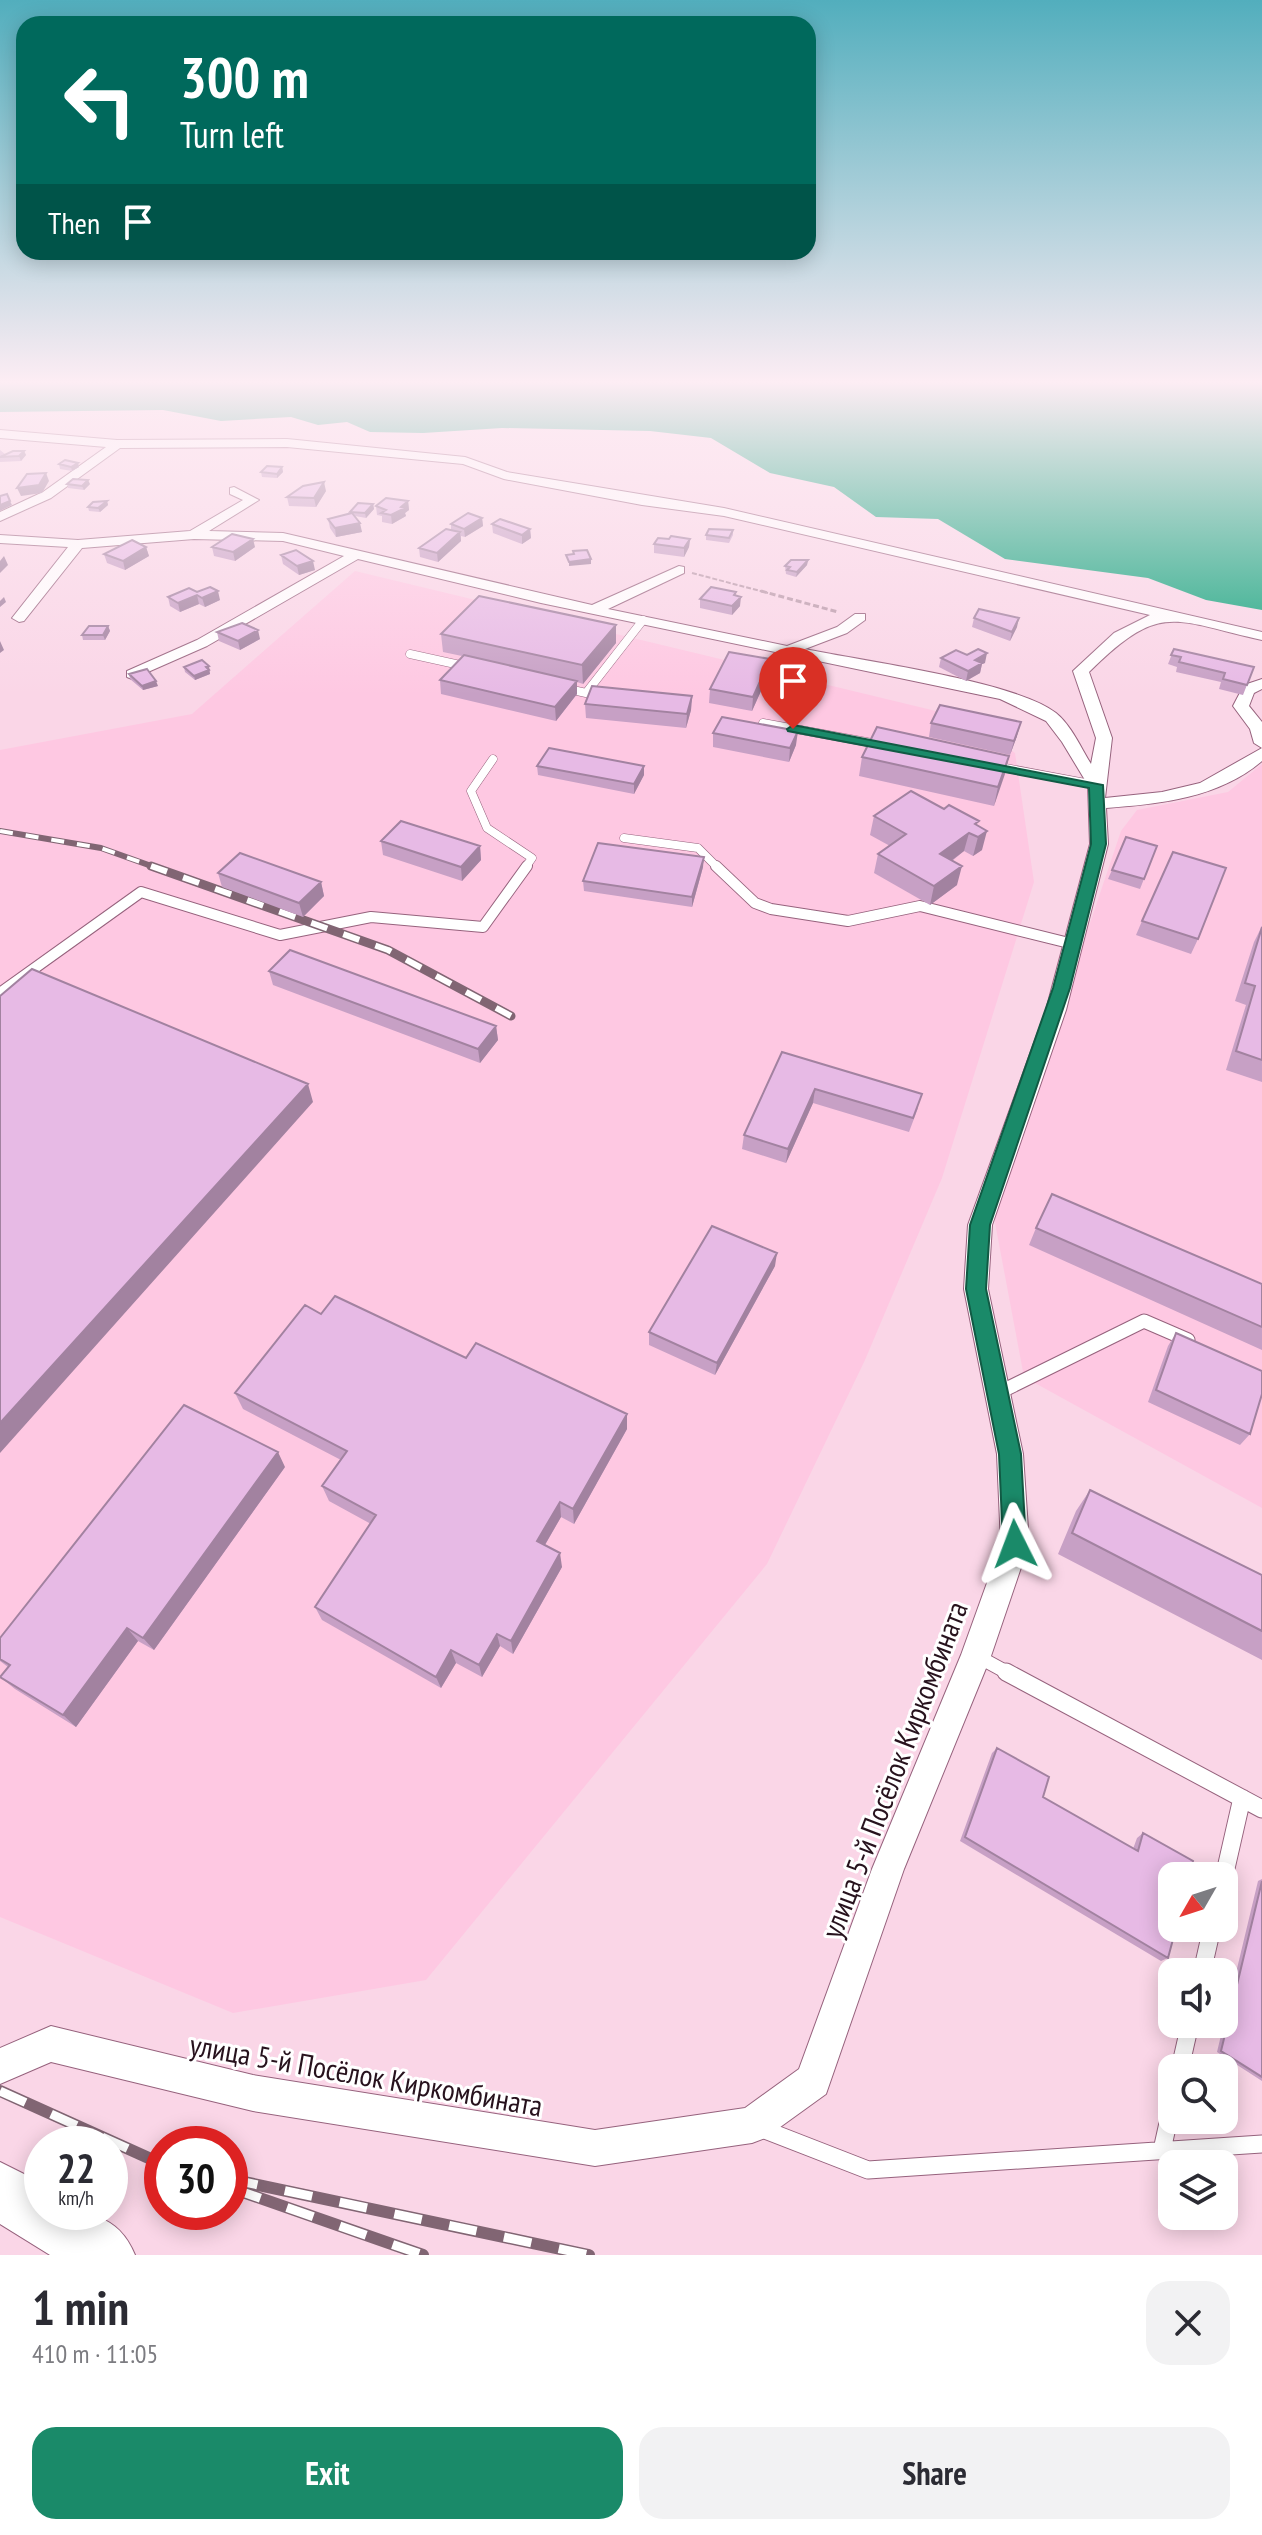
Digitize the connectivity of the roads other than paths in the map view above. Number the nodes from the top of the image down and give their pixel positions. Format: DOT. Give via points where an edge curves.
graph roads {
  1 [pos="62,484"];
  2 [pos="553,484"];
  3 [pos="234,491"];
  4 [pos="0,517"];
  5 [pos="194,535"];
  6 [pos="0,539"];
  7 [pos="20,542"];
  8 [pos="78,544"];
  9 [pos="0,549"];
  10 [pos="353,556"];
  11 [pos="679,570"];
  12 [pos="596,609"];
  13 [pos="860,617"];
  14 [pos="1174,617"];
  15 [pos="19,618"];
  16 [pos="643,620"];
  17 [pos="1262,636"];
  18 [pos="788,650"];
  19 [pos="410,654"];
  20 [pos="483,670"];
  21 [pos="132,674"];
  22 [pos="1262,684"];
  23 [pos="557,687"];
  24 [pos="763,723"];
  25 [pos="1262,743"];
  26 [pos="899,748"];
  27 [pos="1262,753"];
  28 [pos="493,759"];
  29 [pos="990,765"];
  30 [pos="1097,794"];
  31 [pos="624,838"];
  32 [pos="1073,944"];
  33 [pos="0,993"];
  34 [pos="1197,1344"];
  35 [pos="998,1394"];
  36 [pos="976,1656"];
  37 [pos="1242,1798"];
  38 [pos="1262,1809"];
  39 [pos="1227,1862"];
  40 [pos="0,2066"];
  41 [pos="752,2125"];
  42 [pos="1166,2134"];
  43 [pos="1262,2144"];
  44 [pos="1158,2150"];
  45 [pos="1162,2150"];
  46 [pos="0,2191"];
  47 [pos="105,2255"];
  1 -- 4 [label="street"];
  2 -- 14 [label="street" via="724,512"];
  3 -- 5 [label="street" via="253,500"];
  5 -- 8 [label="street"];
  5 -- 10 [label="street" via="283,537"];
  6 -- 7 [label="street"];
  7 -- 8 [label="street"];
  7 -- 9 [label="street"];
  8 -- 15 [label="street"];
  10 -- 12 [label="street"];
  10 -- 21 [label="street" via="202,643"];
  11 -- 12 [label="street"];
  12 -- 16 [label="street"];
  13 -- 18 [label="street" via="842,630"];
  14 -- 17 [label="street"];
  14 -- 30 [label="street, улица 5-й Посёлок Киркомбината" via="1151,617 1108,644 1081,671 1104,738"];
  16 -- 18 [label="street"];
  16 -- 23 [label="lane" via="586,693"];
  18 -- 30 [label="street" via="1004,695 1033,706 1052,718"];
  19 -- 20 [label="lane"];
  22 -- 25 [label="street" via="1246,690 1241,706"];
  24 -- 26 [label="lane"];
  27 -- 30 [label="street" via="1251,764 1178,797"];
  28 -- 33 [label="lane" via="471,791 487,828 532,858 483,927 371,917 280,935 141,892"];
  29 -- 30 [label="lane"];
  30 -- 32 [label="street, улица 5-й Посёлок Киркомбината" via="1099,844"];
  31 -- 32 [label="lane" via="698,848 755,903 771,909 848,921 920,906"];
  32 -- 35 [label="street, улица 5-й Посёлок Киркомбината" via="1056,1010 980,1225 976,1289"];
  34 -- 35 [label="lane" via="1144,1321"];
  35 -- 36 [label="street, улица 5-й Посёлок Киркомбината" via="1010,1454 1015,1544"];
  36 -- 37 [label="lane"];
  36 -- 41 [label="street, улица 5-й Посёлок Киркомбината" via="888,1869 813,2081"];
  37 -- 38 [label="lane"];
  37 -- 39 [label="lane"];
  40 -- 41 [label="street, улица 5-й Посёлок Киркомбината" via="51,2044 253,2093 595,2148"];
  41 -- 44 [label="lane" via="868,2170"];
  42 -- 45 [label="lane"];
  43 -- 45 [label="lane"];
  46 -- 47 [label="main road"];
}
